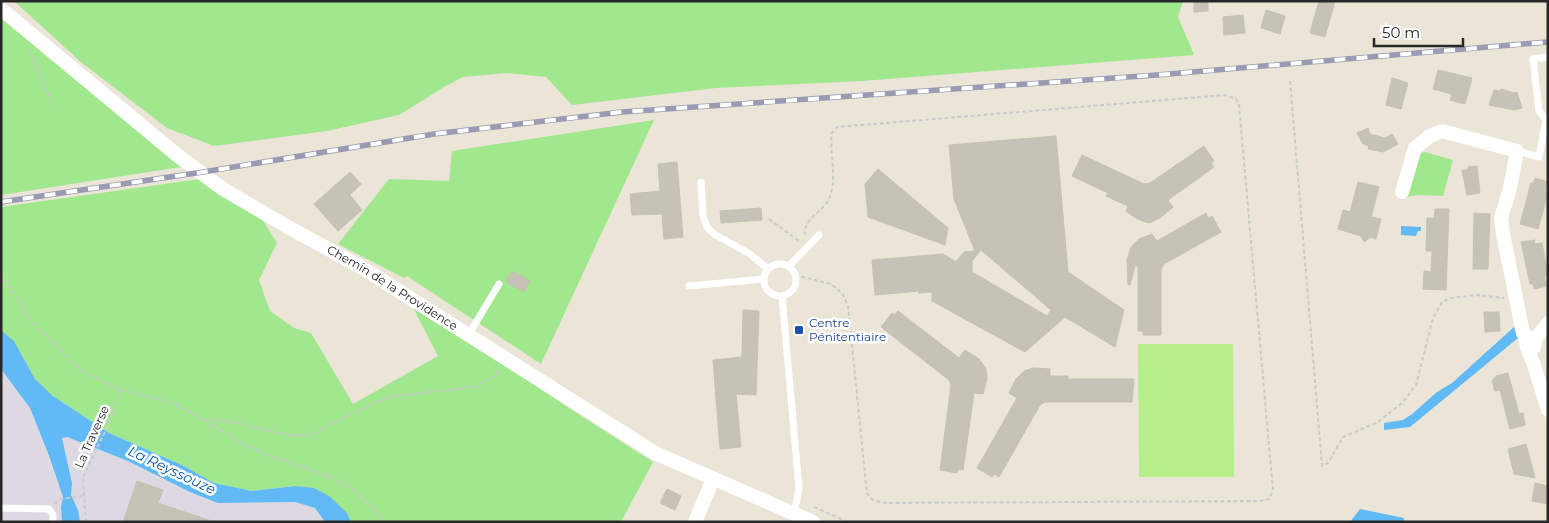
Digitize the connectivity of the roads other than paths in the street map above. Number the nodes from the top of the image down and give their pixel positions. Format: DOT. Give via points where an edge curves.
graph roads {
  1 [pos="1,9"];
  2 [pos="1548,57"];
  3 [pos="1547,120"];
  4 [pos="1517,151"];
  5 [pos="701,182"];
  6 [pos="1402,192"];
  7 [pos="819,235"];
  8 [pos="789,266"];
  9 [pos="768,269"];
  10 [pos="764,279"];
  11 [pos="499,284"];
  12 [pos="689,286"];
  13 [pos="782,296"];
  14 [pos="1535,327"];
  15 [pos="469,334"];
  16 [pos="1548,410"];
  17 [pos="712,479"];
  18 [pos="1,508"];
  19 [pos="794,514"];
  20 [pos="53,522"];
  21 [pos="695,522"];
  22 [pos="813,522"];
  1 -- 15 [label="street, Chemin de la Providence" via="177,155 223,189 361,267"];
  2 -- 3 [label="lane" via="1533,58 1539,111"];
  3 -- 4 [label="lane" via="1539,157"];
  4 -- 6 [label="street" via="1442,131 1415,148"];
  4 -- 14 [label="street" via="1501,218 1502,234 1517,305 1525,319"];
  5 -- 9 [label="lane" via="703,216 707,227"];
  7 -- 8 [label="lane"];
  8 -- 9 [label="lane" via="778,264"];
  8 -- 13 [label="lane" via="795,274 796,284 791,293"];
  9 -- 10 [label="lane"];
  10 -- 12 [label="lane"];
  10 -- 13 [label="lane" via="764,285 771,294"];
  11 -- 15 [label="lane"];
  13 -- 19 [label="lane" via="799,488"];
  14 -- 16 [label="street" via="1534,365"];
  15 -- 17 [label="street, Chemin de la Providence" via="655,453"];
  17 -- 19 [label="street, Chemin de la Providence"];
  17 -- 21 [label="street"];
  18 -- 20 [label="lane" via="49,510"];
  19 -- 22 [label="street, Chemin de la Providence"];
}
